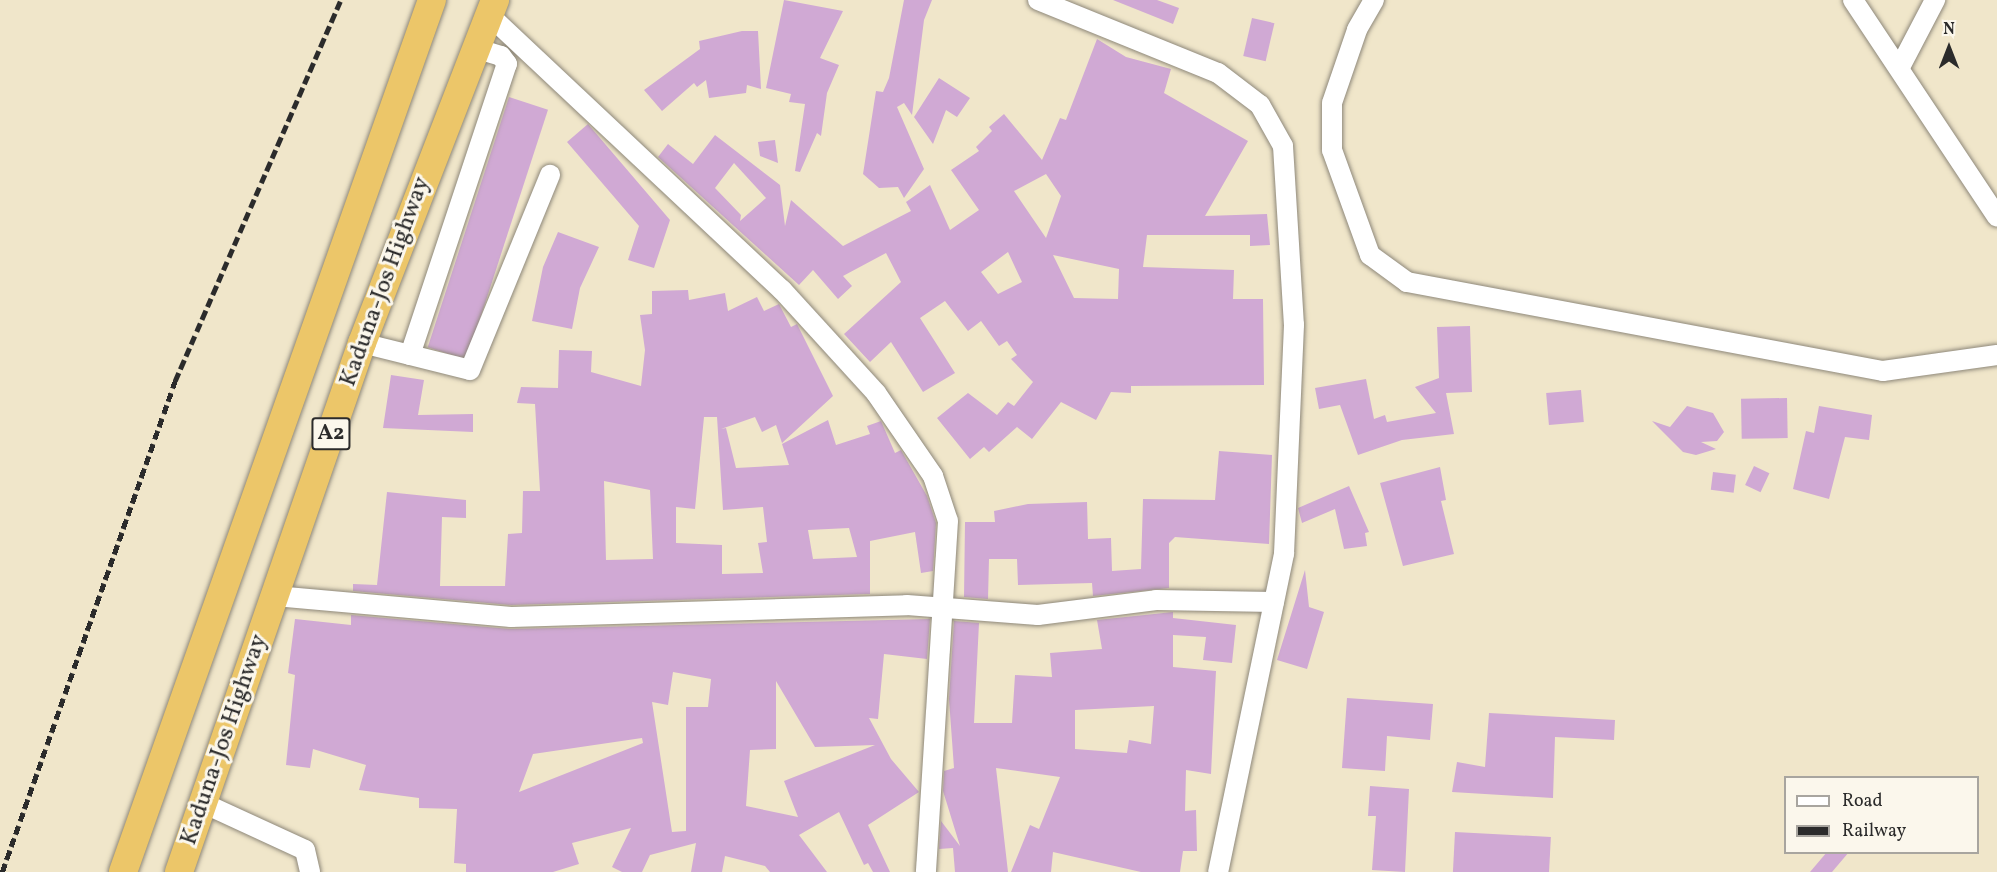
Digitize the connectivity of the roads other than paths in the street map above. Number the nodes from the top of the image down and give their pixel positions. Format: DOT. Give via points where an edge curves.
graph roads {
  1 [pos="432,0"];
  2 [pos="1038,0"];
  3 [pos="1374,0"];
  4 [pos="1853,0"];
  5 [pos="1935,0"];
  6 [pos="491,7"];
  7 [pos="474,48"];
  8 [pos="1900,67"];
  9 [pos="550,175"];
  10 [pos="1997,217"];
  11 [pos="362,343"];
  12 [pos="410,355"];
  13 [pos="1997,355"];
  14 [pos="275,596"];
  15 [pos="1274,602"];
  16 [pos="946,608"];
  17 [pos="203,803"];
  18 [pos="123,872"];
  19 [pos="179,872"];
  20 [pos="310,872"];
  21 [pos="926,872"];
  22 [pos="1218,872"];
  1 -- 18 [label="highway, A2"];
  2 -- 15 [label="street" via="1218,73 1260,105 1282,146 1294,325 1284,554"];
  3 -- 13 [label="street" via="1357,30 1332,103 1332,150 1370,255 1407,282 1883,371"];
  4 -- 8 [label="street"];
  5 -- 8 [label="street"];
  6 -- 7 [label="highway, Kaduna-Jos Highway / A2"];
  6 -- 16 [label="street" via="783,290 910,436 933,476 948,521"];
  7 -- 11 [label="highway, Kaduna-Jos Highway / A2"];
  7 -- 12 [label="street" via="501,56 507,64"];
  8 -- 10 [label="street"];
  9 -- 12 [label="street" via="470,370"];
  11 -- 12 [label="street"];
  11 -- 14 [label="highway, Kaduna-Jos Highway / A2"];
  14 -- 16 [label="street" via="511,616"];
  14 -- 17 [label="highway, Kaduna-Jos Highway / A2"];
  15 -- 16 [label="street" via="1156,600 1038,615"];
  15 -- 22 [label="street"];
  16 -- 21 [label="street"];
  17 -- 19 [label="highway, Kaduna-Jos Highway / A2"];
  17 -- 20 [label="street" via="305,850"];
}
